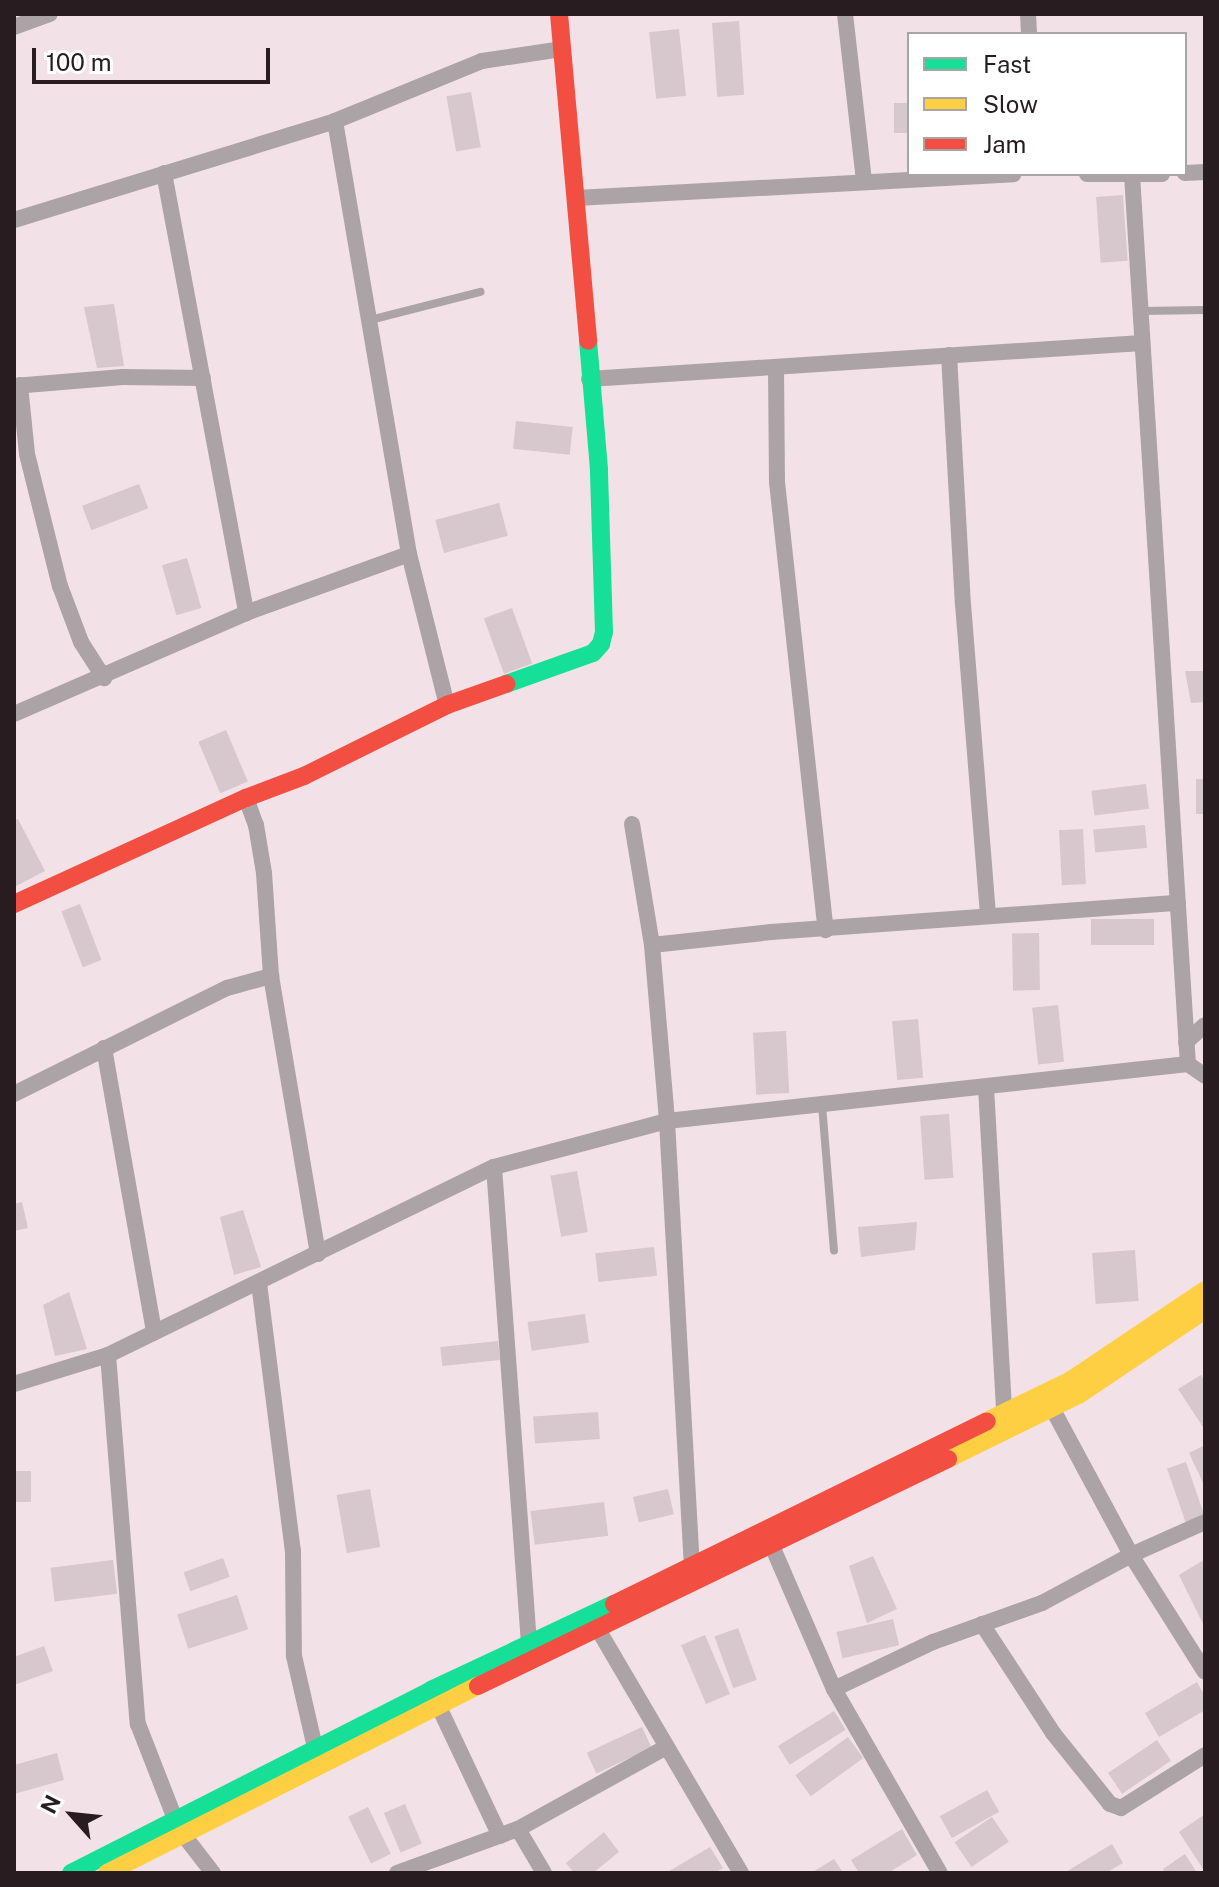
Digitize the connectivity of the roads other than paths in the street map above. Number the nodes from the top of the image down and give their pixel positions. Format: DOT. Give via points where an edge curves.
graph roads {
  1 [pos="50,14"];
  2 [pos="559,14"];
  3 [pos="845,14"];
  4 [pos="14,27"];
  5 [pos="561,49"];
  6 [pos="335,121"];
  7 [pos="164,173"];
  8 [pos="976,176"];
  9 [pos="1132,176"];
  10 [pos="864,182"];
  11 [pos="576,198"];
  12 [pos="14,220"];
  13 [pos="480,292"];
  14 [pos="1205,310"];
  15 [pos="1140,312"];
  16 [pos="369,320"];
  17 [pos="1142,343"];
  18 [pos="949,355"];
  19 [pos="776,368"];
  20 [pos="203,378"];
  21 [pos="589,379"];
  22 [pos="17,386"];
  23 [pos="409,554"];
  24 [pos="246,613"];
  25 [pos="104,678"];
  26 [pos="447,705"];
  27 [pos="14,714"];
  28 [pos="246,798"];
  29 [pos="632,824"];
  30 [pos="1178,903"];
  31 [pos="14,904"];
  32 [pos="988,916"];
  33 [pos="826,930"];
  34 [pos="652,945"];
  35 [pos="271,976"];
  36 [pos="1205,1025"];
  37 [pos="1186,1042"];
  38 [pos="104,1048"];
  39 [pos="1188,1064"];
  40 [pos="1205,1076"];
  41 [pos="986,1087"];
  42 [pos="14,1094"];
  43 [pos="822,1105"];
  44 [pos="667,1121"];
  45 [pos="494,1167"];
  46 [pos="834,1251"];
  47 [pos="318,1254"];
  48 [pos="259,1283"];
  49 [pos="1205,1290"];
  50 [pos="1205,1310"];
  51 [pos="154,1333"];
  52 [pos="108,1355"];
  53 [pos="14,1384"];
  54 [pos="1052,1408"];
  55 [pos="1004,1413"];
  56 [pos="1205,1522"];
  57 [pos="772,1546"];
  58 [pos="1131,1555"];
  59 [pos="692,1567"];
  60 [pos="982,1624"];
  61 [pos="599,1631"];
  62 [pos="529,1643"];
  63 [pos="1205,1672"];
  64 [pos="834,1689"];
  65 [pos="438,1705"];
  66 [pos="315,1748"];
  67 [pos="665,1748"];
  68 [pos="1205,1755"];
  69 [pos="179,1826"];
  70 [pos="518,1829"];
  71 [pos="500,1836"];
  72 [pos="71,1873"];
  73 [pos="107,1873"];
  74 [pos="213,1873"];
  75 [pos="397,1873"];
  76 [pos="544,1873"];
  77 [pos="741,1873"];
  78 [pos="940,1873"];
  1 -- 4 [label="street"];
  2 -- 5 [label="street"];
  3 -- 10 [label="street"];
  5 -- 6 [label="street" via="482,61"];
  5 -- 11 [label="street"];
  6 -- 7 [label="street"];
  6 -- 16 [label="street"];
  7 -- 12 [label="street"];
  7 -- 20 [label="street"];
  8 -- 10 [label="street"];
  9 -- 15 [label="street"];
  10 -- 11 [label="street"];
  11 -- 21 [label="street"];
  13 -- 16 [label="lane"];
  14 -- 15 [label="lane"];
  15 -- 17 [label="street"];
  16 -- 23 [label="street"];
  17 -- 18 [label="street"];
  17 -- 30 [label="street"];
  18 -- 19 [label="street"];
  18 -- 32 [label="street"];
  19 -- 21 [label="street"];
  19 -- 33 [label="street" via="777,482"];
  20 -- 22 [label="street" via="123,377"];
  20 -- 24 [label="street"];
  21 -- 26 [label="street" via="599,469 601,644 593,653"];
  22 -- 25 [label="street" via="27,454 60,586 81,642"];
  23 -- 24 [label="street"];
  23 -- 26 [label="street"];
  24 -- 25 [label="street"];
  25 -- 27 [label="street"];
  26 -- 28 [label="street" via="304,776"];
  28 -- 31 [label="street"];
  28 -- 35 [label="street" via="264,873"];
  29 -- 34 [label="street"];
  30 -- 32 [label="street"];
  30 -- 37 [label="street"];
  32 -- 33 [label="street"];
  33 -- 34 [label="street"];
  34 -- 44 [label="street"];
  35 -- 38 [label="street" via="227,988"];
  35 -- 47 [label="street"];
  36 -- 37 [label="street"];
  37 -- 39 [label="street"];
  38 -- 42 [label="street"];
  38 -- 51 [label="street"];
  39 -- 40 [label="street"];
  39 -- 41 [label="street"];
  41 -- 43 [label="street"];
  41 -- 55 [label="street"];
  43 -- 44 [label="street"];
  43 -- 46 [label="lane"];
  44 -- 45 [label="street"];
  44 -- 59 [label="street"];
  45 -- 47 [label="street"];
  45 -- 62 [label="street"];
  47 -- 48 [label="street"];
  48 -- 51 [label="street"];
  48 -- 66 [label="street" via="293,1551 294,1656"];
  49 -- 55 [label="street" via="1071,1380"];
  50 -- 54 [label="street"];
  51 -- 52 [label="street"];
  52 -- 53 [label="street"];
  52 -- 69 [label="street" via="138,1724"];
  54 -- 57 [label="street"];
  54 -- 58 [label="street"];
  55 -- 59 [label="street"];
  56 -- 58 [label="street"];
  57 -- 61 [label="street"];
  57 -- 64 [label="street"];
  58 -- 60 [label="street" via="1042,1603"];
  58 -- 63 [label="street"];
  59 -- 62 [label="street"];
  60 -- 64 [label="street"];
  60 -- 68 [label="street" via="1053,1733 1110,1804 1121,1808"];
  61 -- 65 [label="street"];
  61 -- 67 [label="street"];
  62 -- 66 [label="street"];
  64 -- 78 [label="street"];
  65 -- 69 [label="street"];
  65 -- 71 [label="street"];
  66 -- 69 [label="street"];
  67 -- 70 [label="street"];
  67 -- 77 [label="street"];
  69 -- 72 [label="street"];
  69 -- 73 [label="street"];
  69 -- 74 [label="street"];
  70 -- 71 [label="street"];
  70 -- 76 [label="street"];
  71 -- 75 [label="street"];
}
